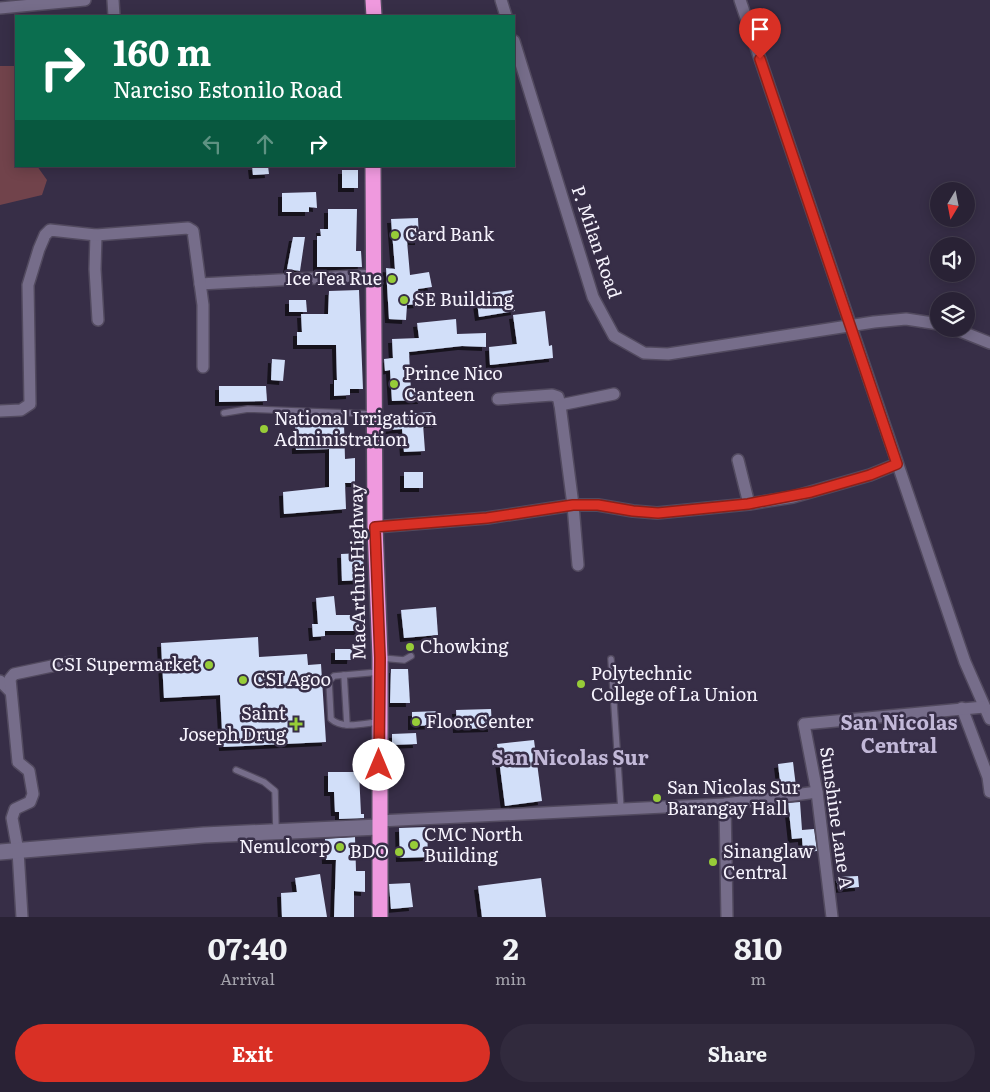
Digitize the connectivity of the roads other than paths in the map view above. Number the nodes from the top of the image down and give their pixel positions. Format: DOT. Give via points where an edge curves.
graph roads {
  1 [pos="85,0"];
  2 [pos="113,0"];
  3 [pos="374,0"];
  4 [pos="501,0"];
  5 [pos="740,0"];
  6 [pos="65,1"];
  7 [pos="0,8"];
  8 [pos="114,15"];
  9 [pos="374,15"];
  10 [pos="506,15"];
  11 [pos="515,44"];
  12 [pos="374,167"];
  13 [pos="96,235"];
  14 [pos="374,275"];
  15 [pos="200,284"];
  16 [pos="98,320"];
  17 [pos="930,323"];
  18 [pos="849,327"];
  19 [pos="974,337"];
  20 [pos="990,344"];
  21 [pos="203,367"];
  22 [pos="614,394"];
  23 [pos="498,399"];
  24 [pos="560,405"];
  25 [pos="0,411"];
  26 [pos="224,413"];
  27 [pos="375,414"];
  28 [pos="738,460"];
  29 [pos="897,464"];
  30 [pos="748,504"];
  31 [pos="573,505"];
  32 [pos="375,527"];
  33 [pos="578,565"];
  34 [pos="411,656"];
  35 [pos="611,659"];
  36 [pos="71,662"];
  37 [pos="380,665"];
  38 [pos="344,674"];
  39 [pos="0,681"];
  40 [pos="10,691"];
  41 [pos="984,707"];
  42 [pos="962,708"];
  43 [pos="990,719"];
  44 [pos="379,722"];
  45 [pos="347,725"];
  46 [pos="236,770"];
  47 [pos="817,792"];
  48 [pos="990,792"];
  49 [pos="725,804"];
  50 [pos="622,809"];
  51 [pos="379,824"];
  52 [pos="276,832"];
  53 [pos="18,851"];
  54 [pos="0,852"];
  55 [pos="22,917"];
  56 [pos="380,917"];
  57 [pos="728,917"];
  58 [pos="832,917"];
  1 -- 6 [label="street"];
  2 -- 8 [label="street"];
  3 -- 9 [label="highway"];
  4 -- 10 [label="street"];
  5 -- 18 [label="street"];
  6 -- 7 [label="street"];
  11 -- 18 [label="street, P. Milan Road" via="593,297 614,336 644,353 668,354"];
  12 -- 14 [label="highway, MacArthur Highway"];
  13 -- 15 [label="street" via="191,229 195,233"];
  13 -- 16 [label="street"];
  13 -- 25 [label="street" via="50,230 45,235 28,284 30,404 20,410"];
  14 -- 15 [label="street"];
  14 -- 27 [label="highway, MacArthur Highway"];
  15 -- 21 [label="street"];
  17 -- 18 [label="street, P. Milan Road" via="906,319"];
  18 -- 29 [label="street"];
  19 -- 20 [label="street"];
  22 -- 24 [label="street"];
  23 -- 24 [label="street" via="552,395 558,397"];
  24 -- 31 [label="street"];
  26 -- 27 [label="lane" via="248,409"];
  27 -- 32 [label="highway, MacArthur Highway"];
  28 -- 30 [label="street"];
  29 -- 30 [label="street" via="811,492"];
  29 -- 41 [label="street" via="965,662"];
  30 -- 31 [label="street" via="658,513"];
  31 -- 32 [label="street" via="487,518"];
  31 -- 33 [label="street"];
  32 -- 37 [label="highway, MacArthur Highway"];
  34 -- 37 [label="lane"];
  35 -- 50 [label="lane"];
  36 -- 40 [label="street" via="14,674 10,679"];
  37 -- 38 [label="lane"];
  37 -- 44 [label="highway, MacArthur Highway"];
  38 -- 45 [label="lane"];
  38 -- 45 [label="lane" via="329,681 331,719"];
  39 -- 40 [label="street"];
  40 -- 53 [label="street" via="18,762 30,773 33,794 30,802 15,809 13,814"];
  41 -- 42 [label="street"];
  41 -- 43 [label="street"];
  42 -- 47 [label="street, Sunshine Lane A" via="804,724"];
  42 -- 48 [label="street" via="988,777"];
  44 -- 45 [label="lane"];
  44 -- 51 [label="highway, MacArthur Highway"];
  46 -- 52 [label="lane" via="264,782 275,791"];
  47 -- 49 [label="street"];
  47 -- 58 [label="street, Sunshine Lane A"];
  49 -- 50 [label="street"];
  49 -- 57 [label="street"];
  50 -- 51 [label="street"];
  51 -- 52 [label="street"];
  51 -- 56 [label="highway, MacArthur Highway"];
  52 -- 53 [label="street"];
  53 -- 54 [label="street"];
  53 -- 55 [label="street"];
}
